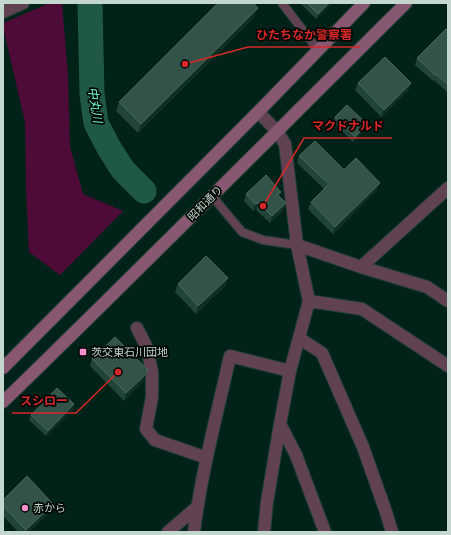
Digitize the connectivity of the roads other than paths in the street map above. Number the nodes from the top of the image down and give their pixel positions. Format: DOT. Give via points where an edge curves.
graph roads {
  1 [pos="23,3"];
  2 [pos="282,3"];
  3 [pos="364,3"];
  4 [pos="406,3"];
  5 [pos="3,12"];
  6 [pos="318,50"];
  7 [pos="258,112"];
  8 [pos="277,131"];
  9 [pos="448,188"];
  10 [pos="212,196"];
  11 [pos="297,246"];
  12 [pos="361,267"];
  13 [pos="309,301"];
  14 [pos="448,301"];
  15 [pos="137,328"];
  16 [pos="299,338"];
  17 [pos="448,366"];
  18 [pos="3,368"];
  19 [pos="290,371"];
  20 [pos="3,402"];
  21 [pos="280,424"];
  22 [pos="207,458"];
  23 [pos="197,507"];
  24 [pos="168,532"];
  25 [pos="194,532"];
  26 [pos="264,532"];
  27 [pos="325,532"];
  28 [pos="392,532"];
  1 -- 5 [label="street"];
  2 -- 6 [label="lane"];
  3 -- 6 [label="street"];
  4 -- 8 [label="street, 昭和通り"];
  6 -- 7 [label="street"];
  7 -- 8 [label="street"];
  7 -- 18 [label="street"];
  8 -- 10 [label="street, 昭和通り"];
  8 -- 11 [label="street" via="285,144"];
  9 -- 12 [label="street"];
  10 -- 11 [label="lane" via="242,232 263,240"];
  10 -- 20 [label="street, 昭和通り"];
  11 -- 12 [label="street"];
  11 -- 13 [label="street"];
  12 -- 14 [label="street" via="426,287"];
  13 -- 16 [label="street"];
  13 -- 17 [label="street" via="362,309"];
  15 -- 22 [label="street" via="147,348 152,372 152,397 146,429 155,440"];
  16 -- 19 [label="street"];
  16 -- 28 [label="street" via="322,353 362,447"];
  19 -- 21 [label="street"];
  19 -- 22 [label="street" via="230,356"];
  21 -- 26 [label="street"];
  21 -- 27 [label="street" via="296,455"];
  22 -- 23 [label="street"];
  23 -- 24 [label="street"];
  23 -- 25 [label="street"];
}
